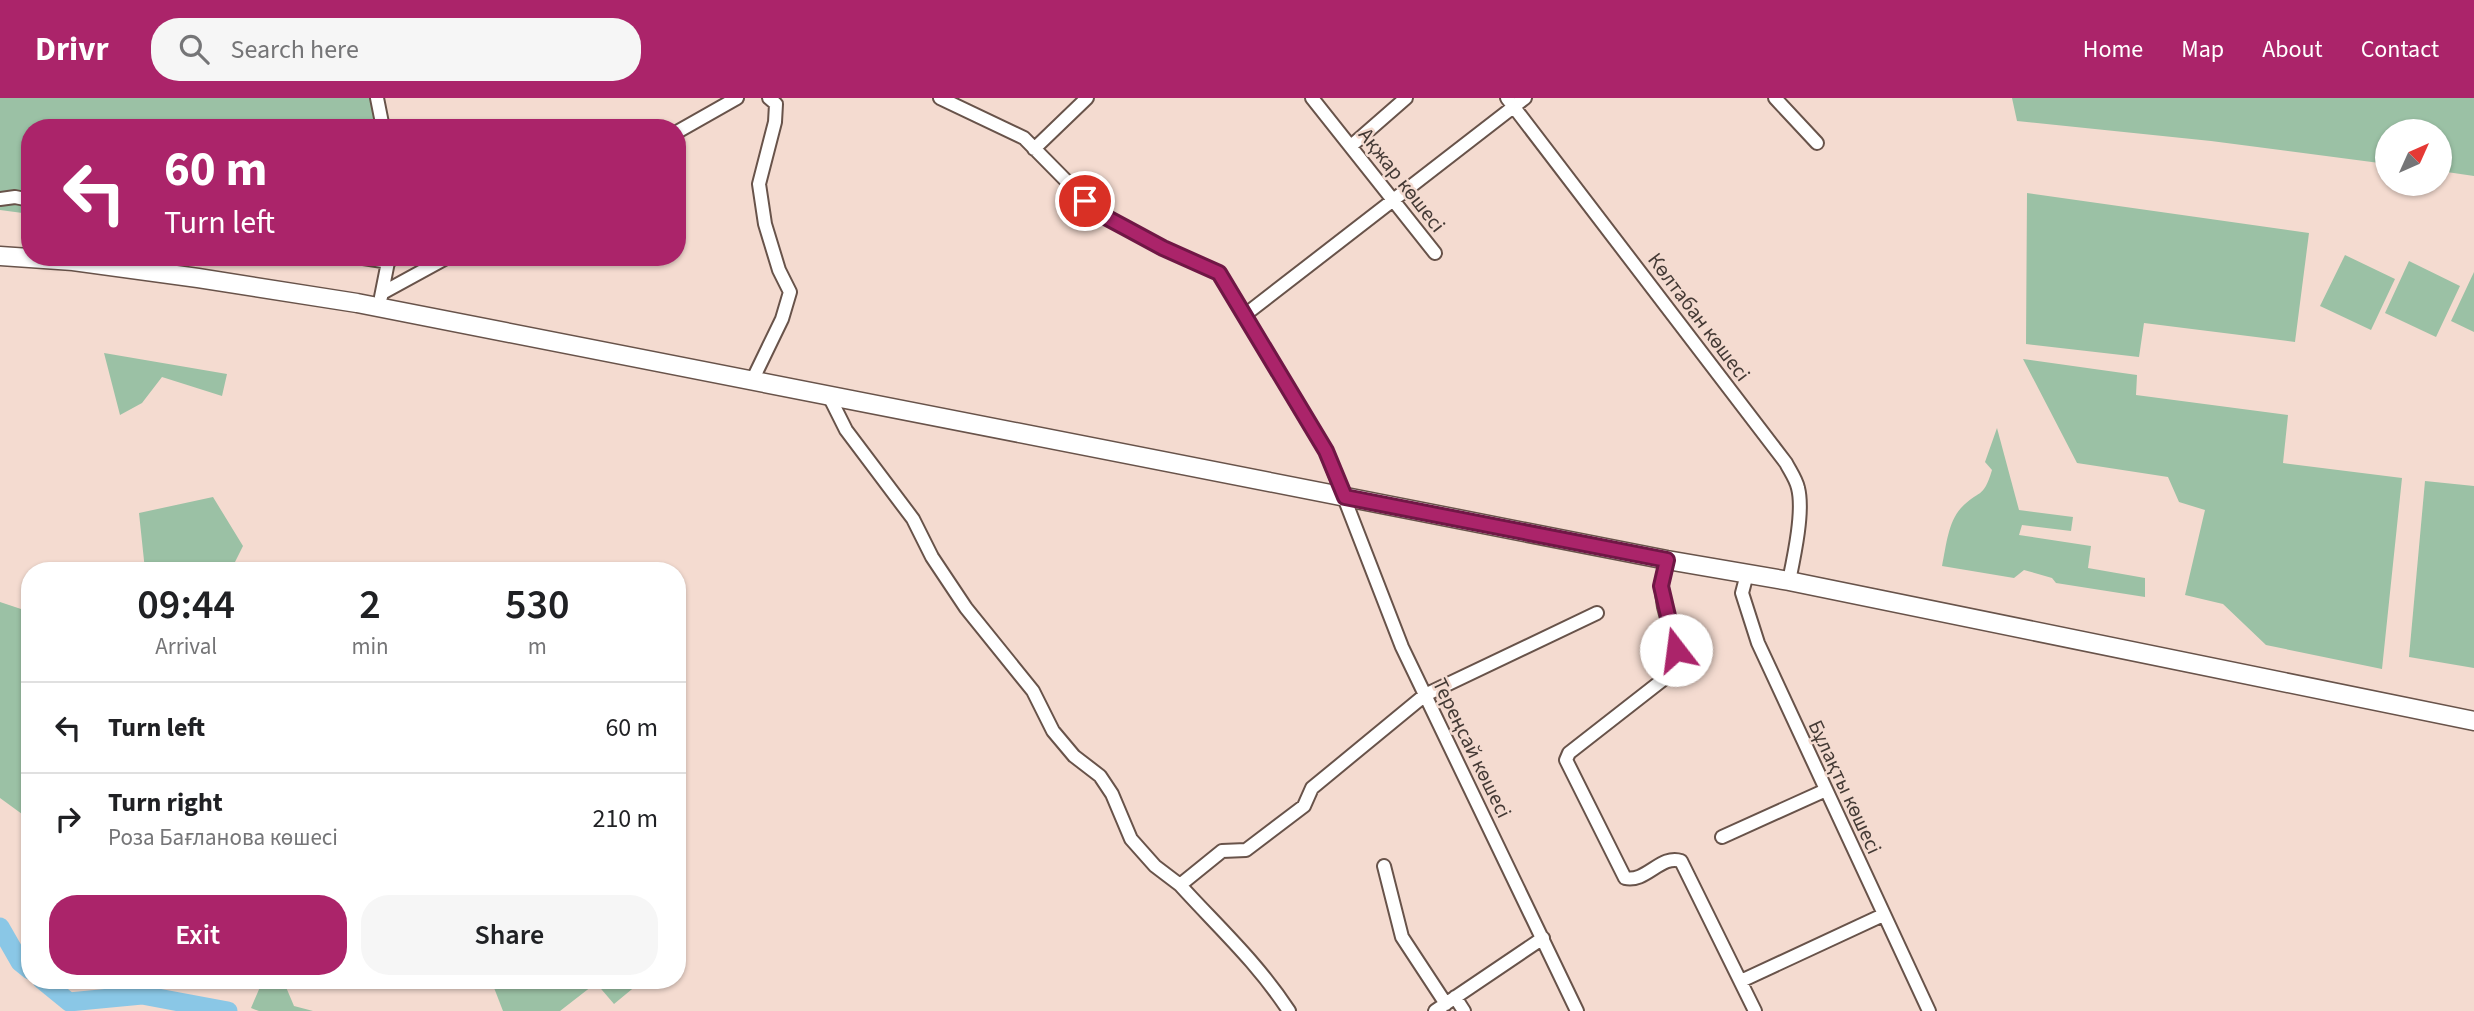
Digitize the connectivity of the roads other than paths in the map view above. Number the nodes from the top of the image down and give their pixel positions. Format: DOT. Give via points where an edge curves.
graph roads {
  1 [pos="377,98"];
  2 [pos="737,98"];
  3 [pos="769,98"];
  4 [pos="940,98"];
  5 [pos="1087,98"];
  6 [pos="1312,98"];
  7 [pos="1406,98"];
  8 [pos="1525,98"];
  9 [pos="1775,98"];
  10 [pos="1511,102"];
  11 [pos="381,119"];
  12 [pos="686,127"];
  13 [pos="1817,144"];
  14 [pos="1351,146"];
  15 [pos="1034,149"];
  16 [pos="21,198"];
  17 [pos="0,199"];
  18 [pos="1394,200"];
  19 [pos="1435,253"];
  20 [pos="0,256"];
  21 [pos="21,257"];
  22 [pos="110,266"];
  23 [pos="388,266"];
  24 [pos="434,266"];
  25 [pos="380,300"];
  26 [pos="1246,314"];
  27 [pos="752,381"];
  28 [pos="829,396"];
  29 [pos="1345,497"];
  30 [pos="1667,560"];
  31 [pos="1747,574"];
  32 [pos="1789,581"];
  33 [pos="1597,613"];
  34 [pos="1425,695"];
  35 [pos="2474,720"];
  36 [pos="1826,790"];
  37 [pos="1722,836"];
  38 [pos="1384,866"];
  39 [pos="1180,885"];
  40 [pos="1883,915"];
  41 [pos="1543,938"];
  42 [pos="1741,981"];
  43 [pos="1445,1004"];
  44 [pos="1289,1011"];
  45 [pos="1464,1011"];
  46 [pos="1577,1011"];
  47 [pos="1755,1011"];
  48 [pos="1929,1011"];
  1 -- 11 [label="street"];
  2 -- 12 [label="street"];
  3 -- 27 [label="street" via="776,104 775,122 759,184 765,224 790,292"];
  4 -- 15 [label="street, Тереңсай көшесі" via="1024,138"];
  5 -- 15 [label="street"];
  6 -- 14 [label="street, Ақжар көшесі"];
  7 -- 14 [label="street"];
  8 -- 10 [label="street"];
  9 -- 13 [label="street"];
  10 -- 18 [label="street"];
  10 -- 32 [label="street, Көлтабан көшесі" via="1786,463 1800,500"];
  14 -- 18 [label="street, Ақжар көшесі"];
  15 -- 26 [label="street, Тереңсай көшесі" via="1098,213 1219,273"];
  16 -- 17 [label="street"];
  18 -- 19 [label="street, Ақжар көшесі"];
  18 -- 26 [label="street"];
  20 -- 21 [label="main road"];
  22 -- 25 [label="main road"];
  23 -- 25 [label="street"];
  24 -- 25 [label="street"];
  25 -- 27 [label="main road"];
  26 -- 29 [label="street, Тереңсай көшесі" via="1326,451"];
  27 -- 28 [label="main road"];
  28 -- 29 [label="main road"];
  28 -- 39 [label="street" via="846,430 913,519 966,608 1033,691 1053,731 1100,776 1131,839"];
  29 -- 30 [label="main road"];
  29 -- 34 [label="street, Тереңсай көшесі"];
  30 -- 31 [label="main road"];
  30 -- 42 [label="street" via="1661,586 1678,660 1674,671 1566,760 1625,878 1636,880 1668,861 1681,861"];
  31 -- 32 [label="main road"];
  31 -- 36 [label="street, Бұлақты көшесі" via="1742,593 1758,643"];
  32 -- 35 [label="main road"];
  33 -- 34 [label="street"];
  34 -- 39 [label="street" via="1312,788 1304,806 1247,850 1222,851"];
  34 -- 41 [label="street, Тереңсай көшесі"];
  36 -- 37 [label="street"];
  36 -- 40 [label="street, Бұлақты көшесі"];
  38 -- 43 [label="street" via="1402,937"];
  39 -- 44 [label="street" via="1236,942"];
  40 -- 42 [label="street"];
  40 -- 48 [label="street, Бұлақты көшесі"];
  41 -- 43 [label="street"];
  41 -- 46 [label="street, Тереңсай көшесі"];
  42 -- 47 [label="street"];
  43 -- 45 [label="street"];
}
